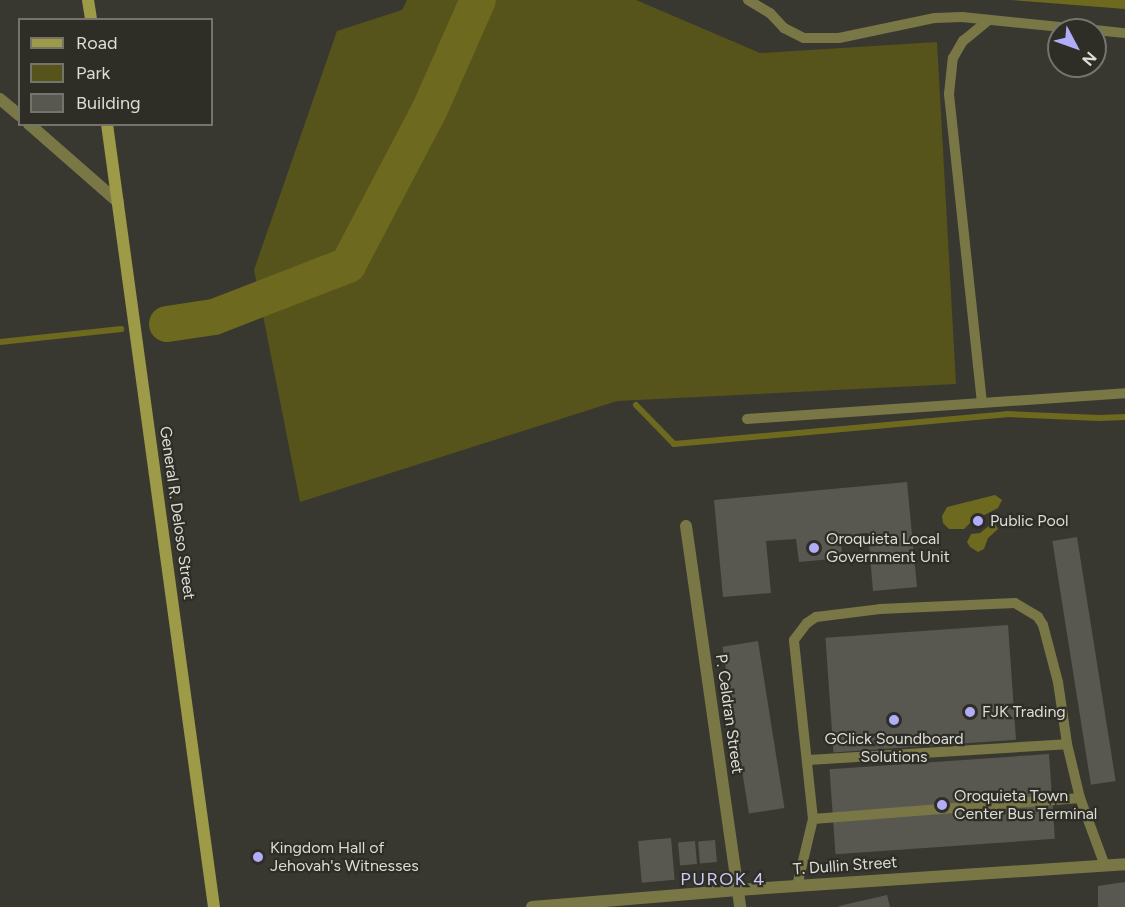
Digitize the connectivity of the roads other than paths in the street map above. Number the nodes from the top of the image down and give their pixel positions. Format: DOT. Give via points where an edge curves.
graph roads {
  1 [pos="88,0"];
  2 [pos="748,0"];
  3 [pos="91,18"];
  4 [pos="989,20"];
  5 [pos="1047,26"];
  6 [pos="1107,31"];
  7 [pos="1125,33"];
  8 [pos="0,99"];
  9 [pos="18,114"];
  10 [pos="31,126"];
  11 [pos="106,126"];
  12 [pos="118,202"];
  13 [pos="1125,393"];
  14 [pos="982,403"];
  15 [pos="747,419"];
  16 [pos="686,526"];
  17 [pos="1067,744"];
  18 [pos="808,760"];
  19 [pos="1080,798"];
  20 [pos="813,819"];
  21 [pos="1125,864"];
  22 [pos="1105,866"];
  23 [pos="797,886"];
  24 [pos="737,890"];
  25 [pos="214,907"];
  26 [pos="532,907"];
  27 [pos="740,907"];
  1 -- 3 [label="street"];
  2 -- 4 [label="lane" via="804,38 839,38 935,18"];
  4 -- 5 [label="lane"];
  4 -- 14 [label="lane" via="963,41 953,58 949,94"];
  6 -- 7 [label="lane"];
  8 -- 9 [label="street"];
  10 -- 12 [label="street"];
  11 -- 12 [label="street, General R. Deloso Street"];
  12 -- 25 [label="street, General R. Deloso Street"];
  13 -- 14 [label="lane"];
  14 -- 15 [label="lane"];
  16 -- 24 [label="street, P. Celdran Street"];
  17 -- 18 [label="lane"];
  17 -- 18 [label="lane" via="1058,682 1043,626 1031,612 1016,603 880,609 816,617 794,640"];
  17 -- 19 [label="lane"];
  18 -- 20 [label="lane"];
  19 -- 20 [label="lane"];
  19 -- 22 [label="lane"];
  20 -- 23 [label="lane"];
  21 -- 22 [label="street, T. Dullin Street"];
  22 -- 23 [label="street, T. Dullin Street"];
  23 -- 24 [label="street, T. Dullin Street"];
  24 -- 26 [label="street, T. Dullin Street"];
  24 -- 27 [label="street, P. Celdran Street"];
}
